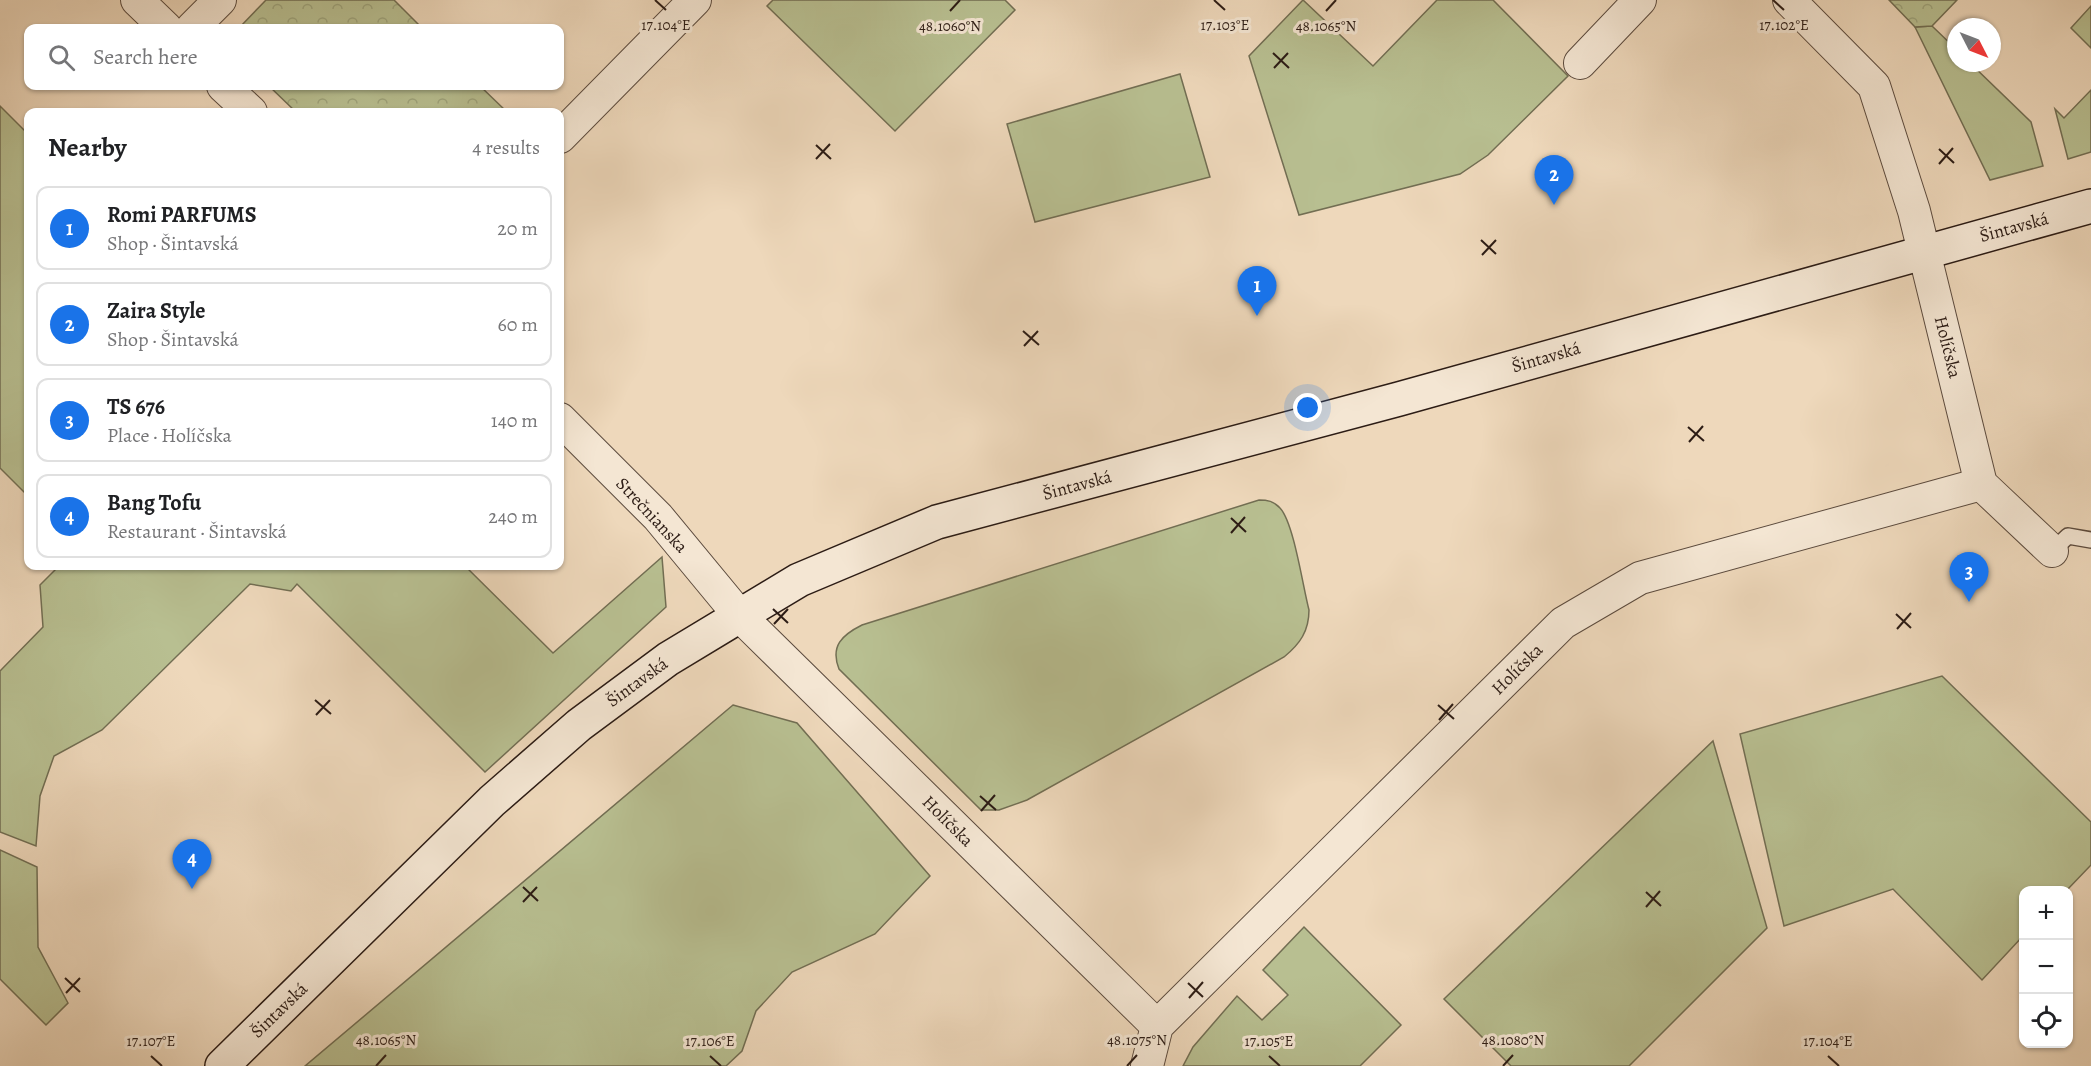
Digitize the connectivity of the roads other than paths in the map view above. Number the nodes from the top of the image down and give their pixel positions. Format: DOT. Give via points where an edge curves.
graph roads {
  1 [pos="137,0"];
  2 [pos="219,0"];
  3 [pos="695,0"];
  4 [pos="1640,0"];
  5 [pos="1789,0"];
  6 [pos="162,24"];
  7 [pos="196,24"];
  8 [pos="1580,63"];
  9 [pos="227,90"];
  10 [pos="246,108"];
  11 [pos="564,133"];
  12 [pos="2091,206"];
  13 [pos="1924,252"];
  14 [pos="564,423"];
  15 [pos="1981,484"];
  16 [pos="2091,540"];
  17 [pos="2052,551"];
  18 [pos="739,615"];
  19 [pos="1157,1026"];
  20 [pos="222,1066"];
  21 [pos="1148,1066"];
  1 -- 6 [label="street"];
  2 -- 7 [label="street"];
  3 -- 11 [label="street"];
  4 -- 8 [label="street"];
  5 -- 13 [label="street, Holíčska" via="1874,86"];
  9 -- 10 [label="street"];
  12 -- 13 [label="street, Šintavská"];
  13 -- 15 [label="street, Holíčska"];
  13 -- 18 [label="street, Šintavská" via="1399,399 937,522 800,580"];
  14 -- 18 [label="street, Strečnianska" via="658,517"];
  15 -- 17 [label="street"];
  15 -- 19 [label="street, Holíčska" via="1640,578 1563,623"];
  16 -- 17 [label="lane" via="2068,536"];
  18 -- 19 [label="street, Holíčska"];
  18 -- 20 [label="street, Šintavská" via="612,700 501,793"];
  19 -- 21 [label="street"];
}
